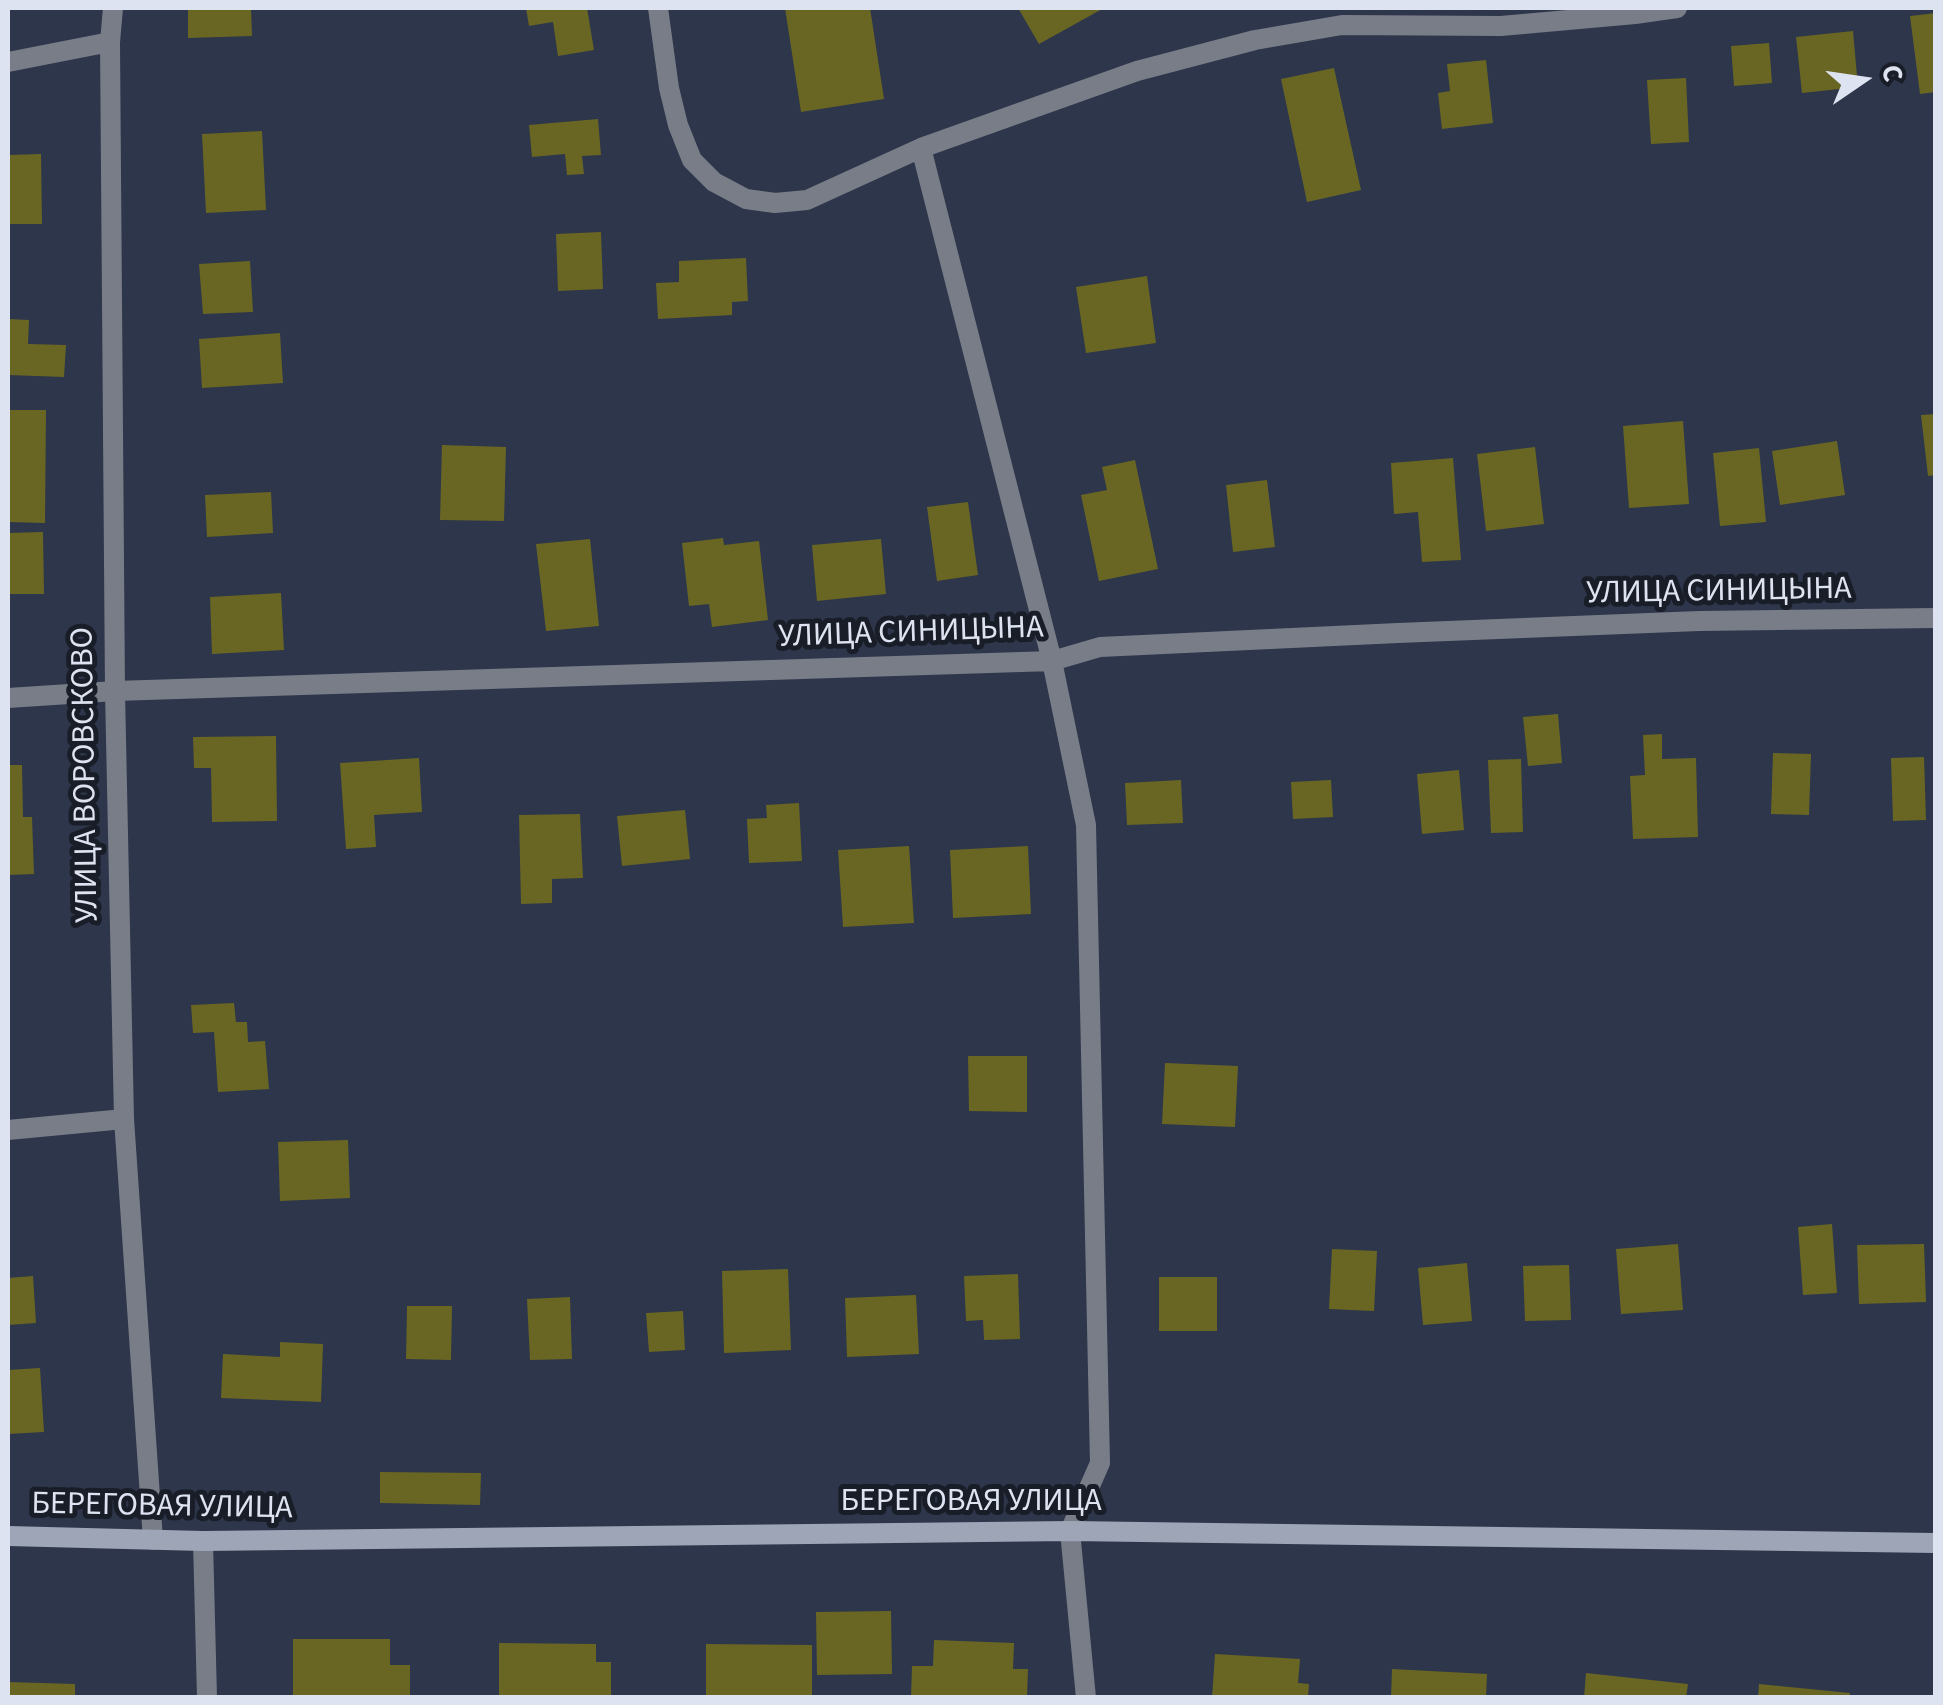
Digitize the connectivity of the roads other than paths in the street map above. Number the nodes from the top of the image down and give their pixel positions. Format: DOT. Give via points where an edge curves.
graph roads {
  1 [pos="113,8"];
  2 [pos="658,8"];
  3 [pos="1677,8"];
  4 [pos="110,42"];
  5 [pos="8,62"];
  6 [pos="921,148"];
  7 [pos="1936,618"];
  8 [pos="1052,661"];
  9 [pos="115,691"];
  10 [pos="8,698"];
  11 [pos="124,1119"];
  12 [pos="8,1130"];
  13 [pos="1070,1531"];
  14 [pos="8,1536"];
  15 [pos="153,1540"];
  16 [pos="203,1540"];
  17 [pos="1936,1542"];
  18 [pos="207,1698"];
  19 [pos="1086,1698"];
  1 -- 4 [label="street, УЛИЦА ВОРОВСКОВО"];
  2 -- 6 [label="street" via="678,125 692,160 714,182 746,199 807,200"];
  3 -- 6 [label="street" via="1501,26 1342,25 1256,40 1137,71"];
  4 -- 5 [label="street"];
  4 -- 9 [label="street, УЛИЦА ВОРОВСКОВО"];
  6 -- 8 [label="street"];
  7 -- 8 [label="street, УЛИЦА СИНИЦЫНА" via="1160,644 1100,648"];
  8 -- 9 [label="street, УЛИЦА СИНИЦЫНА"];
  8 -- 13 [label="street" via="1086,825 1100,1464"];
  9 -- 10 [label="street, УЛИЦА СИНИЦЫНА"];
  9 -- 11 [label="street, УЛИЦА ВОРОВСКОВО"];
  11 -- 12 [label="street"];
  11 -- 15 [label="street, УЛИЦА ВОРОВСКОВО"];
  13 -- 16 [label="main road, БЕРЕГОВАЯ УЛИЦА"];
  13 -- 17 [label="main road, БЕРЕГОВАЯ УЛИЦА"];
  13 -- 19 [label="street"];
  14 -- 15 [label="main road, БЕРЕГОВАЯ УЛИЦА"];
  15 -- 16 [label="main road, БЕРЕГОВАЯ УЛИЦА"];
  16 -- 18 [label="street"];
}
